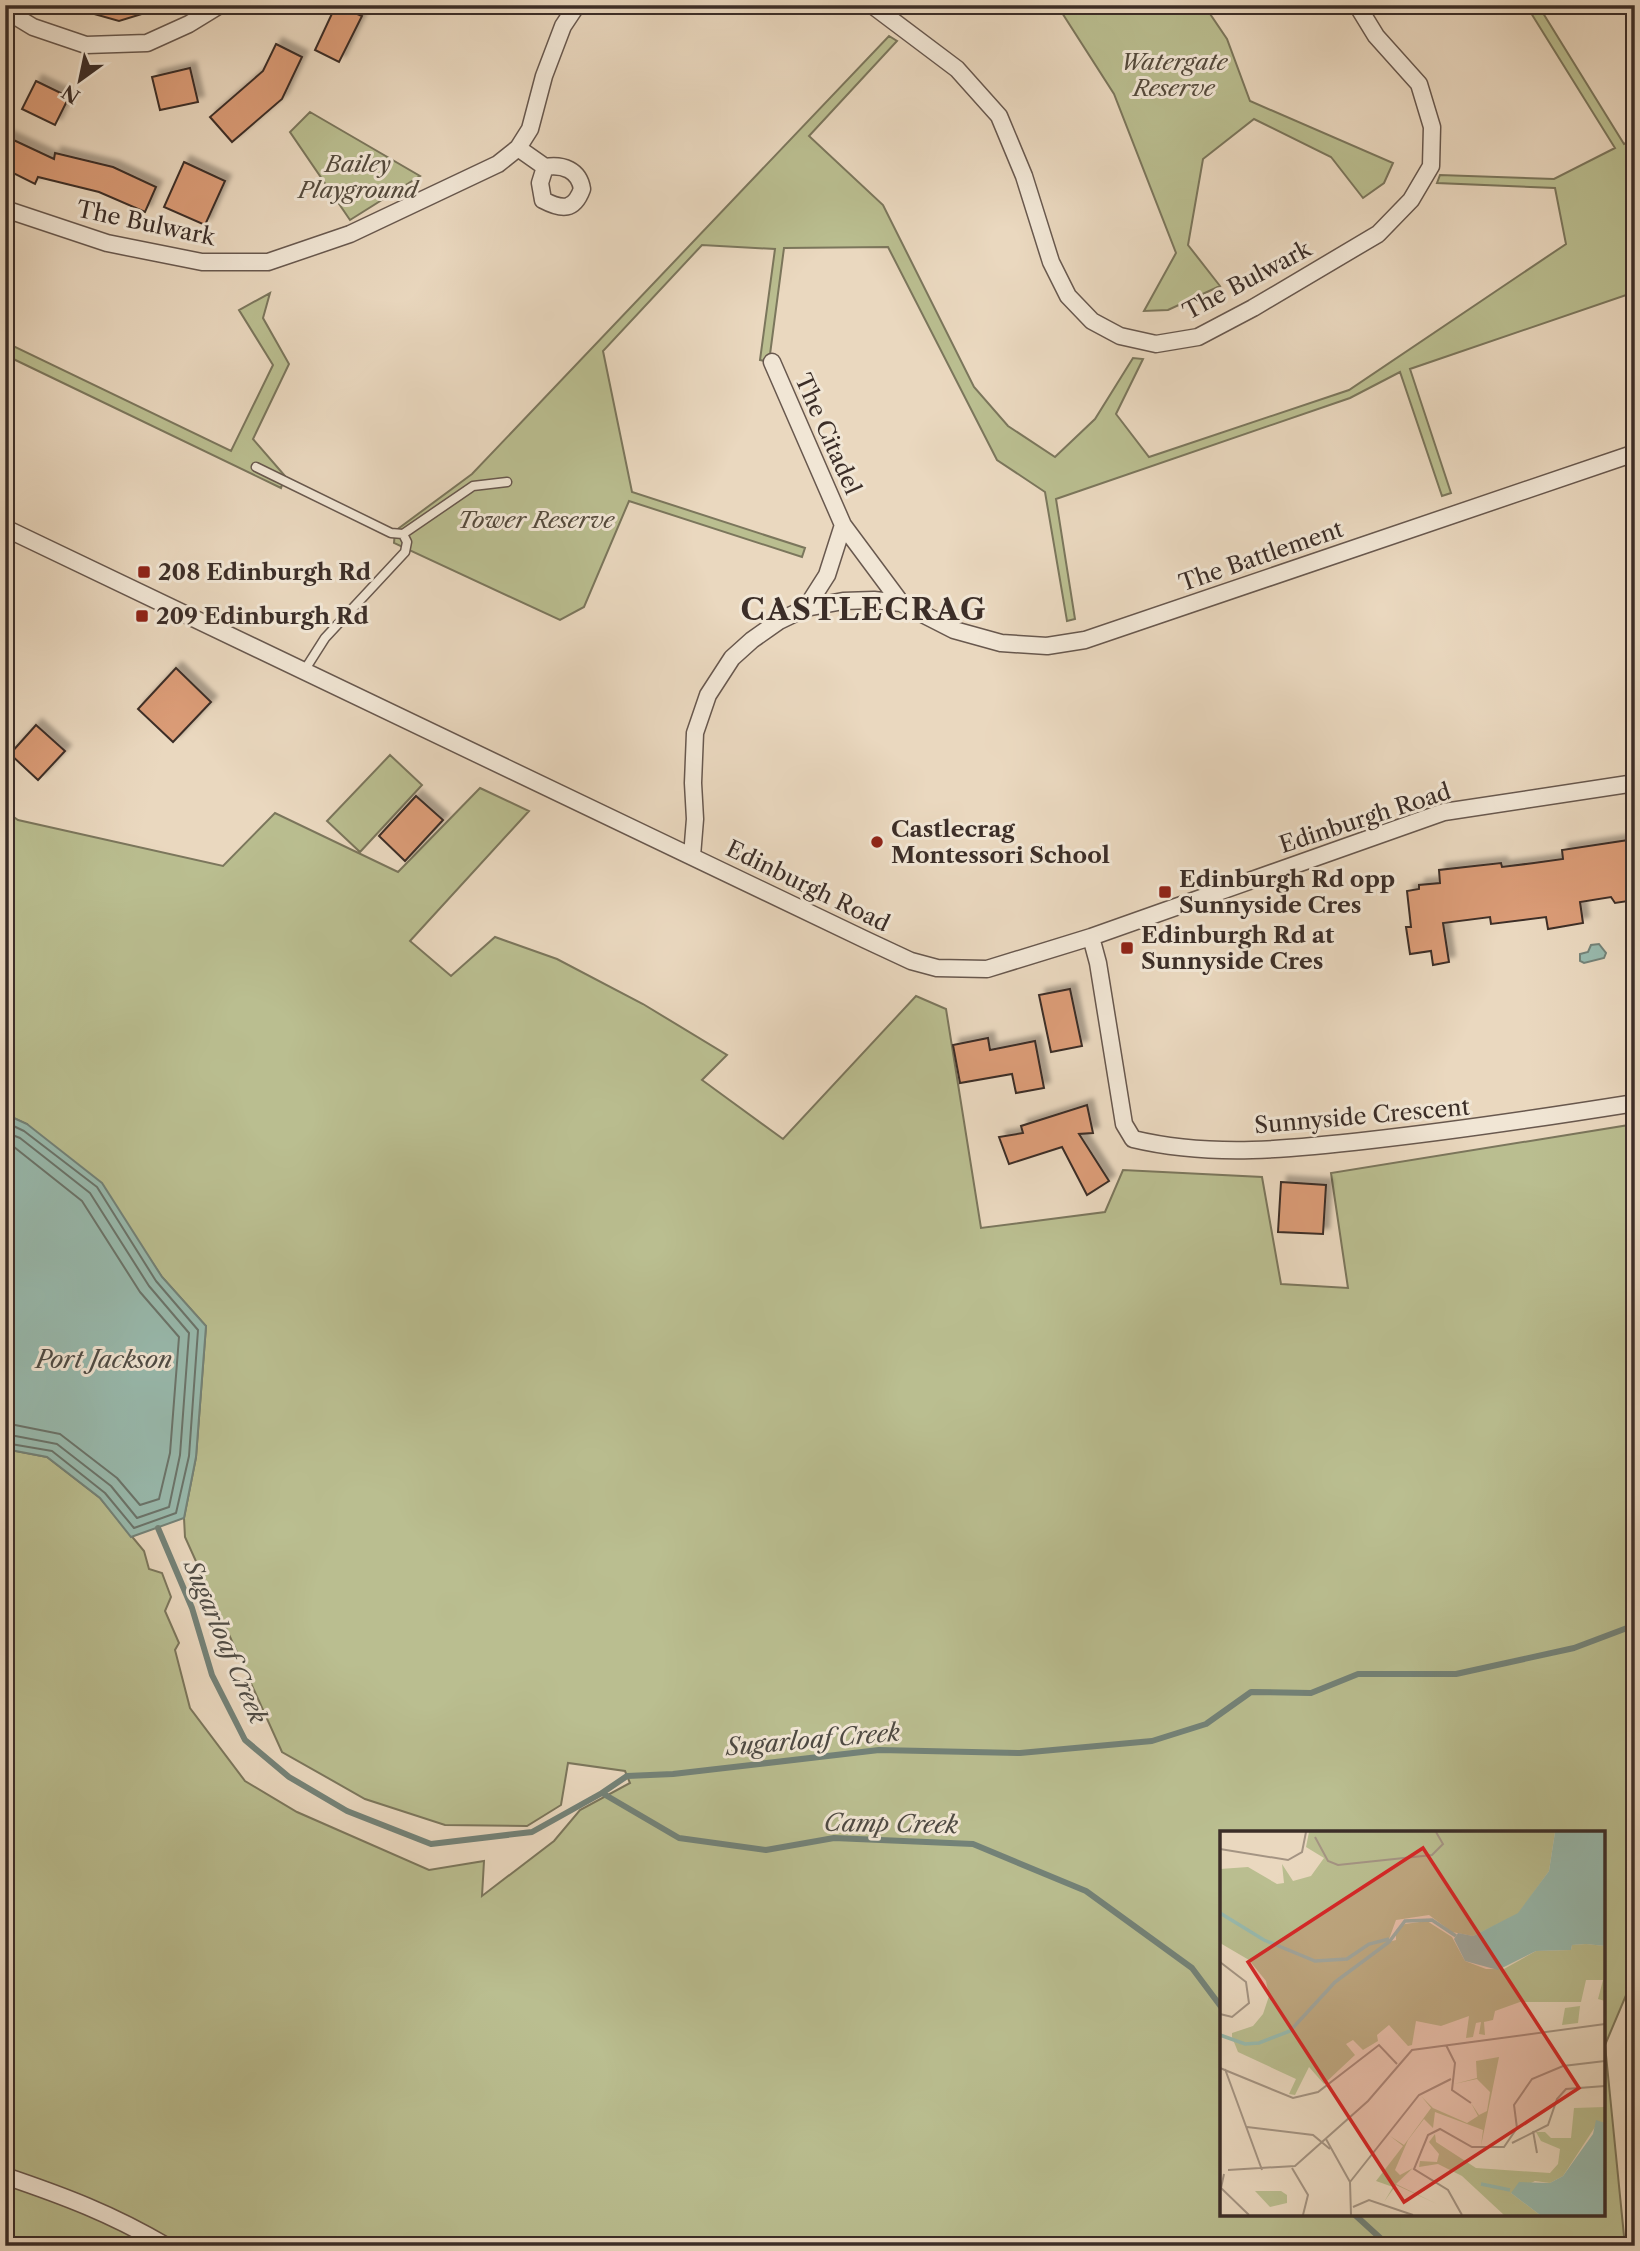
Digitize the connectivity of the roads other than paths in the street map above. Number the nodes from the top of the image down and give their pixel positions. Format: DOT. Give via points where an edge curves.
graph roads {
  1 [pos="220,5"];
  2 [pos="577,5"];
  3 [pos="872,5"];
  4 [pos="1357,5"];
  5 [pos="5,10"];
  6 [pos="518,148"];
  7 [pos="545,167"];
  8 [pos="5,209"];
  9 [pos="772,362"];
  10 [pos="1635,453"];
  11 [pos="256,467"];
  12 [pos="507,482"];
  13 [pos="843,525"];
  14 [pos="5,528"];
  15 [pos="403,534"];
  16 [pos="857,544"];
  17 [pos="901,603"];
  18 [pos="806,608"];
  19 [pos="304,671"];
  20 [pos="1635,783"];
  21 [pos="692,856"];
  22 [pos="1091,937"];
  23 [pos="1635,1103"];
  24 [pos="5,2176"];
  25 [pos="166,2246"];
  1 -- 5 [label="street" via="147,43 86,45 33,27"];
  2 -- 6 [label="street, The Bulwark" via="563,26 530,129"];
  3 -- 4 [label="street, The Bulwark" via="957,68 999,116 1051,262 1068,296 1092,321 1120,336 1156,344 1198,337 1253,308 1378,234 1418,189 1431,166 1432,127 1419,85 1376,36"];
  6 -- 7 [label="street"];
  6 -- 8 [label="street, The Bulwark" via="498,164 350,234 268,262 202,262 107,243"];
  9 -- 13 [label="street, The Citadel"];
  10 -- 17 [label="street, The Battlement" via="1085,639 1047,646 1000,643 954,630"];
  11 -- 15 [label="lane" via="391,533"];
  12 -- 15 [label="lane" via="473,486"];
  13 -- 16 [label="street, The Citadel"];
  13 -- 18 [label="street, The Citadel" via="827,575"];
  14 -- 19 [label="street, Edinburgh Road"];
  15 -- 19 [label="lane" via="405,552 325,638"];
  16 -- 17 [label="street, The Battlement"];
  17 -- 18 [label="street, The Battlement" via="843,601"];
  18 -- 21 [label="street" via="752,640 732,659 708,695 695,733"];
  19 -- 21 [label="street, Edinburgh Road"];
  20 -- 22 [label="street, Edinburgh Road" via="1444,812"];
  21 -- 22 [label="street, Edinburgh Road" via="911,961 937,968 988,969"];
  22 -- 23 [label="street, Sunnyside Crescent" via="1124,1124 1133,1139 1166,1147 1272,1151 1479,1128"];
  24 -- 25 [label="street" via="79,2201"];
}
